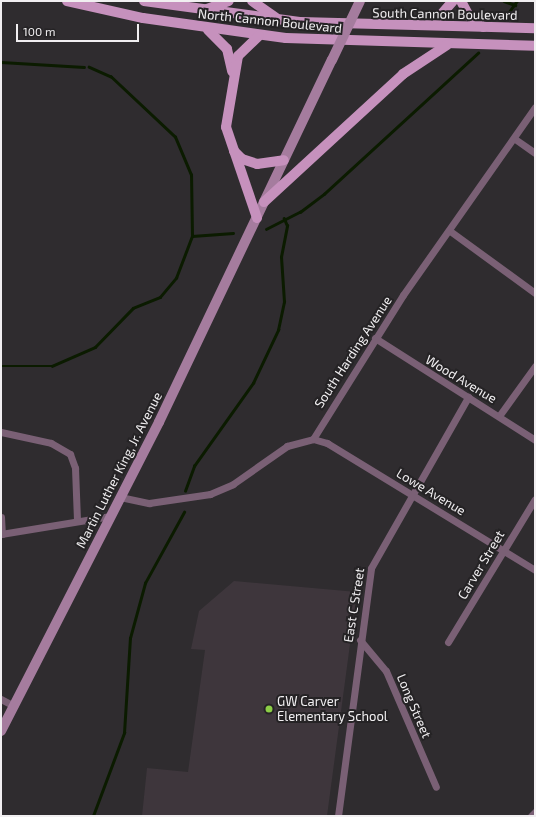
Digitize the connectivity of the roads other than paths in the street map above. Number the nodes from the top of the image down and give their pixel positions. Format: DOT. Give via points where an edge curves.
graph roads {
  1 [pos="67,1"];
  2 [pos="144,1"];
  3 [pos="229,1"];
  4 [pos="252,1"];
  5 [pos="360,1"];
  6 [pos="453,1"];
  7 [pos="462,1"];
  8 [pos="90,4"];
  9 [pos="189,9"];
  10 [pos="284,21"];
  11 [pos="411,26"];
  12 [pos="485,28"];
  13 [pos="535,28"];
  14 [pos="206,29"];
  15 [pos="259,36"];
  16 [pos="449,44"];
  17 [pos="535,46"];
  18 [pos="232,77"];
  19 [pos="535,107"];
  20 [pos="515,139"];
  21 [pos="232,148"];
  22 [pos="535,153"];
  23 [pos="284,160"];
  24 [pos="264,202"];
  25 [pos="256,218"];
  26 [pos="450,231"];
  27 [pos="535,293"];
  28 [pos="375,338"];
  29 [pos="535,366"];
  30 [pos="468,397"];
  31 [pos="499,416"];
  32 [pos="1,432"];
  33 [pos="313,438"];
  34 [pos="535,440"];
  35 [pos="411,494"];
  36 [pos="120,497"];
  37 [pos="535,499"];
  38 [pos="111,516"];
  39 [pos="1,517"];
  40 [pos="77,520"];
  41 [pos="2,534"];
  42 [pos="504,551"];
  43 [pos="535,570"];
  44 [pos="360,640"];
  45 [pos="448,642"];
  46 [pos="1,699"];
  47 [pos="14,706"];
  48 [pos="1,731"];
  49 [pos="436,787"];
  50 [pos="535,812"];
  51 [pos="338,816"];
  52 [pos="531,816"];
  1 -- 8 [label="main road, North Cannon Boulevard"];
  2 -- 9 [label="main road, North Cannon Boulevard"];
  3 -- 9 [label="main road" via="213,8"];
  4 -- 10 [label="main road"];
  5 -- 23 [label="main road, bridge"];
  6 -- 11 [label="main road" via="434,21"];
  7 -- 12 [label="main road" via="471,18"];
  8 -- 14 [label="main road, North Cannon Boulevard"];
  9 -- 10 [label="main road, North Cannon Boulevard"];
  10 -- 11 [label="main road, South Cannon Boulevard"];
  11 -- 12 [label="main road, South Cannon Boulevard"];
  12 -- 13 [label="main road, South Cannon Boulevard"];
  14 -- 15 [label="main road, North Cannon Boulevard"];
  14 -- 18 [label="main road" via="227,49"];
  15 -- 16 [label="main road, North Cannon Boulevard"];
  15 -- 18 [label="main road" via="241,50"];
  16 -- 17 [label="main road"];
  16 -- 24 [label="main road" via="403,74"];
  18 -- 21 [label="main road" via="226,127"];
  19 -- 20 [label="street, South Harding Avenue"];
  20 -- 22 [label="street"];
  20 -- 26 [label="street, South Harding Avenue"];
  21 -- 23 [label="main road" via="250,162"];
  21 -- 25 [label="main road" via="250,191"];
  23 -- 24 [label="main road"];
  24 -- 25 [label="main road, Martin Luther King, Jr. Avenue"];
  25 -- 36 [label="main road, Martin Luther King, Jr. Avenue"];
  26 -- 27 [label="street"];
  26 -- 28 [label="street, South Harding Avenue"];
  28 -- 30 [label="street, Wood Avenue"];
  28 -- 33 [label="street, South Harding Avenue"];
  29 -- 31 [label="street"];
  30 -- 31 [label="street, Wood Avenue"];
  30 -- 35 [label="street, East C Street"];
  31 -- 34 [label="street, Wood Avenue"];
  32 -- 40 [label="street" via="51,443 70,454 75,468"];
  33 -- 35 [label="street, Lowe Avenue" via="328,443"];
  33 -- 36 [label="street" via="287,446 233,484 210,494 149,503"];
  35 -- 42 [label="street, Lowe Avenue"];
  35 -- 44 [label="street, East C Street" via="371,568"];
  36 -- 38 [label="main road, Martin Luther King, Jr. Avenue"];
  37 -- 42 [label="street, Carver Street"];
  38 -- 40 [label="street"];
  38 -- 47 [label="main road, Martin Luther King, Jr. Avenue"];
  39 -- 41 [label="street"];
  40 -- 41 [label="street"];
  42 -- 43 [label="street, Lowe Avenue"];
  42 -- 45 [label="street, Carver Street"];
  44 -- 49 [label="street, Long Street" via="386,671"];
  44 -- 51 [label="street, East C Street"];
  46 -- 47 [label="street"];
  47 -- 48 [label="main road, Martin Luther King, Jr. Avenue"];
  50 -- 52 [label="street"];
}
